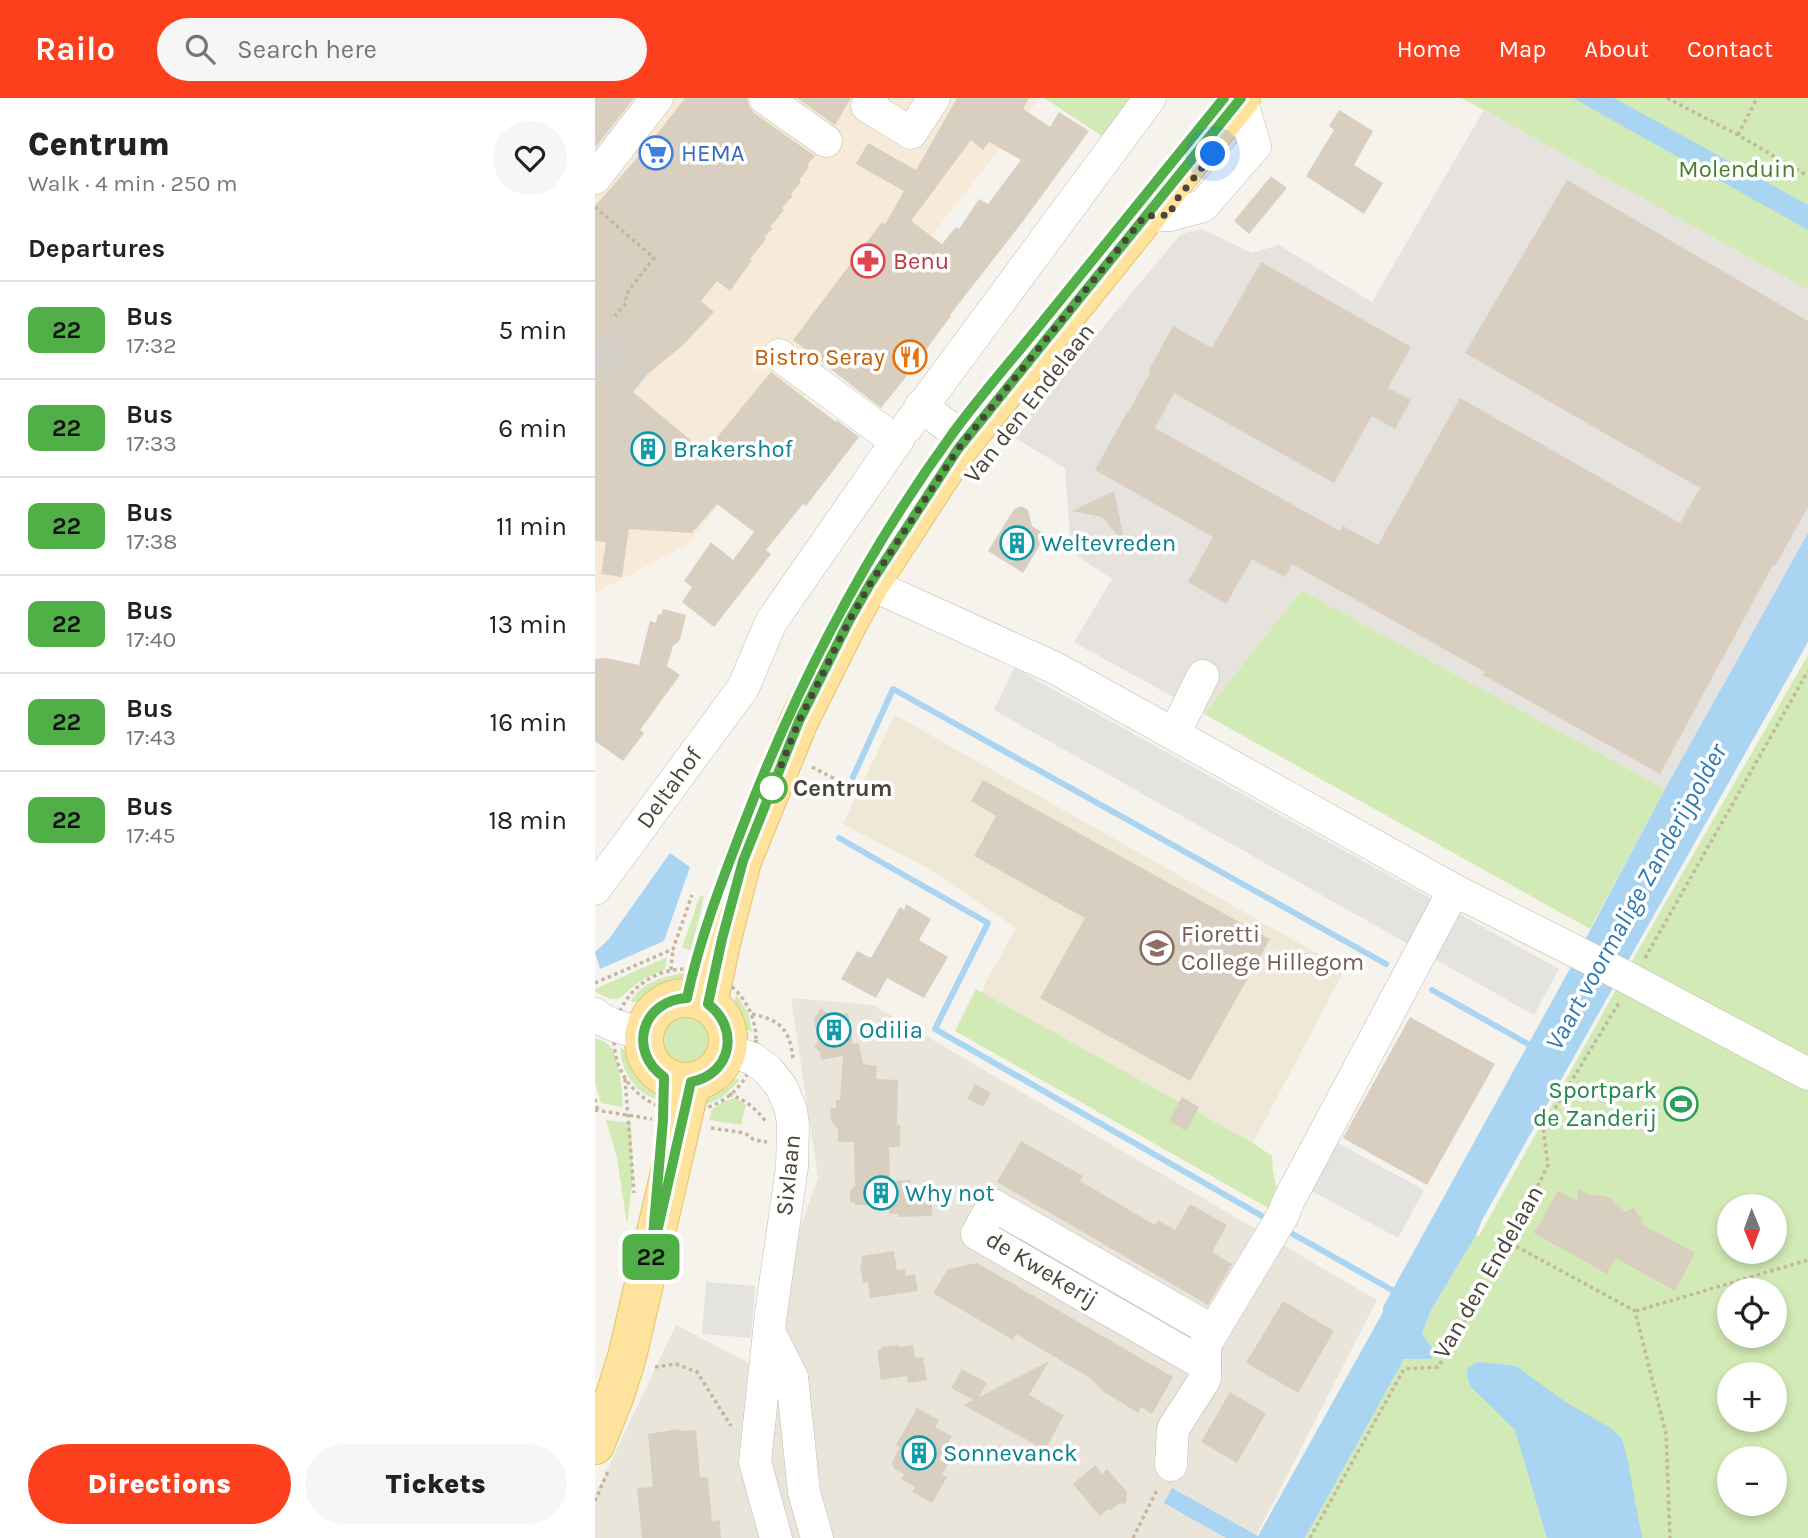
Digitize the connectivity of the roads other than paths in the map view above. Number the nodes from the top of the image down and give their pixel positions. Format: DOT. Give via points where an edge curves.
graph roads {
  1 [pos="657,98"];
  2 [pos="765,98"];
  3 [pos="872,98"];
  4 [pos="934,98"];
  5 [pos="1150,98"];
  6 [pos="1224,98"];
  7 [pos="1241,98"];
  8 [pos="826,141"];
  9 [pos="595,178"];
  10 [pos="779,355"];
  11 [pos="906,428"];
  12 [pos="954,431"];
  13 [pos="870,584"];
  14 [pos="1203,676"];
  15 [pos="1174,734"];
  16 [pos="595,889"];
  17 [pos="1454,890"];
  18 [pos="689,991"];
  19 [pos="595,1014"];
  20 [pos="644,1034"];
  21 [pos="727,1049"];
  22 [pos="1808,1074"];
  23 [pos="678,1079"];
  24 [pos="1213,1331"];
  25 [pos="769,1332"];
  26 [pos="1205,1365"];
  27 [pos="595,1445"];
  28 [pos="1171,1465"];
  29 [pos="776,1538"];
  30 [pos="817,1538"];
  1 -- 9 [label="street"];
  2 -- 8 [label="street"];
  3 -- 4 [label="street" via="867,106 911,133"];
  5 -- 11 [label="street"];
  6 -- 12 [label="main road, Van den Endelaan"];
  7 -- 13 [label="main road, Van den Endelaan" via="958,449"];
  10 -- 11 [label="street, Van den Endelaan"];
  11 -- 12 [label="street, Van den Endelaan"];
  11 -- 16 [label="street, Deltahof" via="771,622 743,688"];
  12 -- 18 [label="main road, Van den Endelaan" via="883,536 798,693 722,881"];
  13 -- 15 [label="street" via="1055,668"];
  13 -- 18 [label="main road, Van den Endelaan" via="799,721 743,861 722,939"];
  14 -- 15 [label="street"];
  15 -- 17 [label="street"];
  17 -- 22 [label="street"];
  17 -- 24 [label="street" via="1267,1245"];
  18 -- 20 [label="main road" via="656,1010"];
  18 -- 21 [label="main road" via="719,1014 728,1034"];
  19 -- 20 [label="street"];
  20 -- 23 [label="main road" via="647,1058 655,1069"];
  21 -- 23 [label="main road" via="715,1071 704,1078"];
  21 -- 25 [label="street, Sixlaan" via="768,1070 791,1110 792,1167"];
  23 -- 27 [label="main road" via="663,1120 651,1259 627,1357"];
  24 -- 26 [label="street" via="1205,1345"];
  24 -- 26 [label="street, de Kwekerij" via="993,1205 977,1234"];
  25 -- 29 [label="street, Sixlaan" via="755,1462"];
  25 -- 30 [label="street" via="792,1377 804,1492"];
  26 -- 28 [label="street" via="1205,1379 1173,1429"];
}
